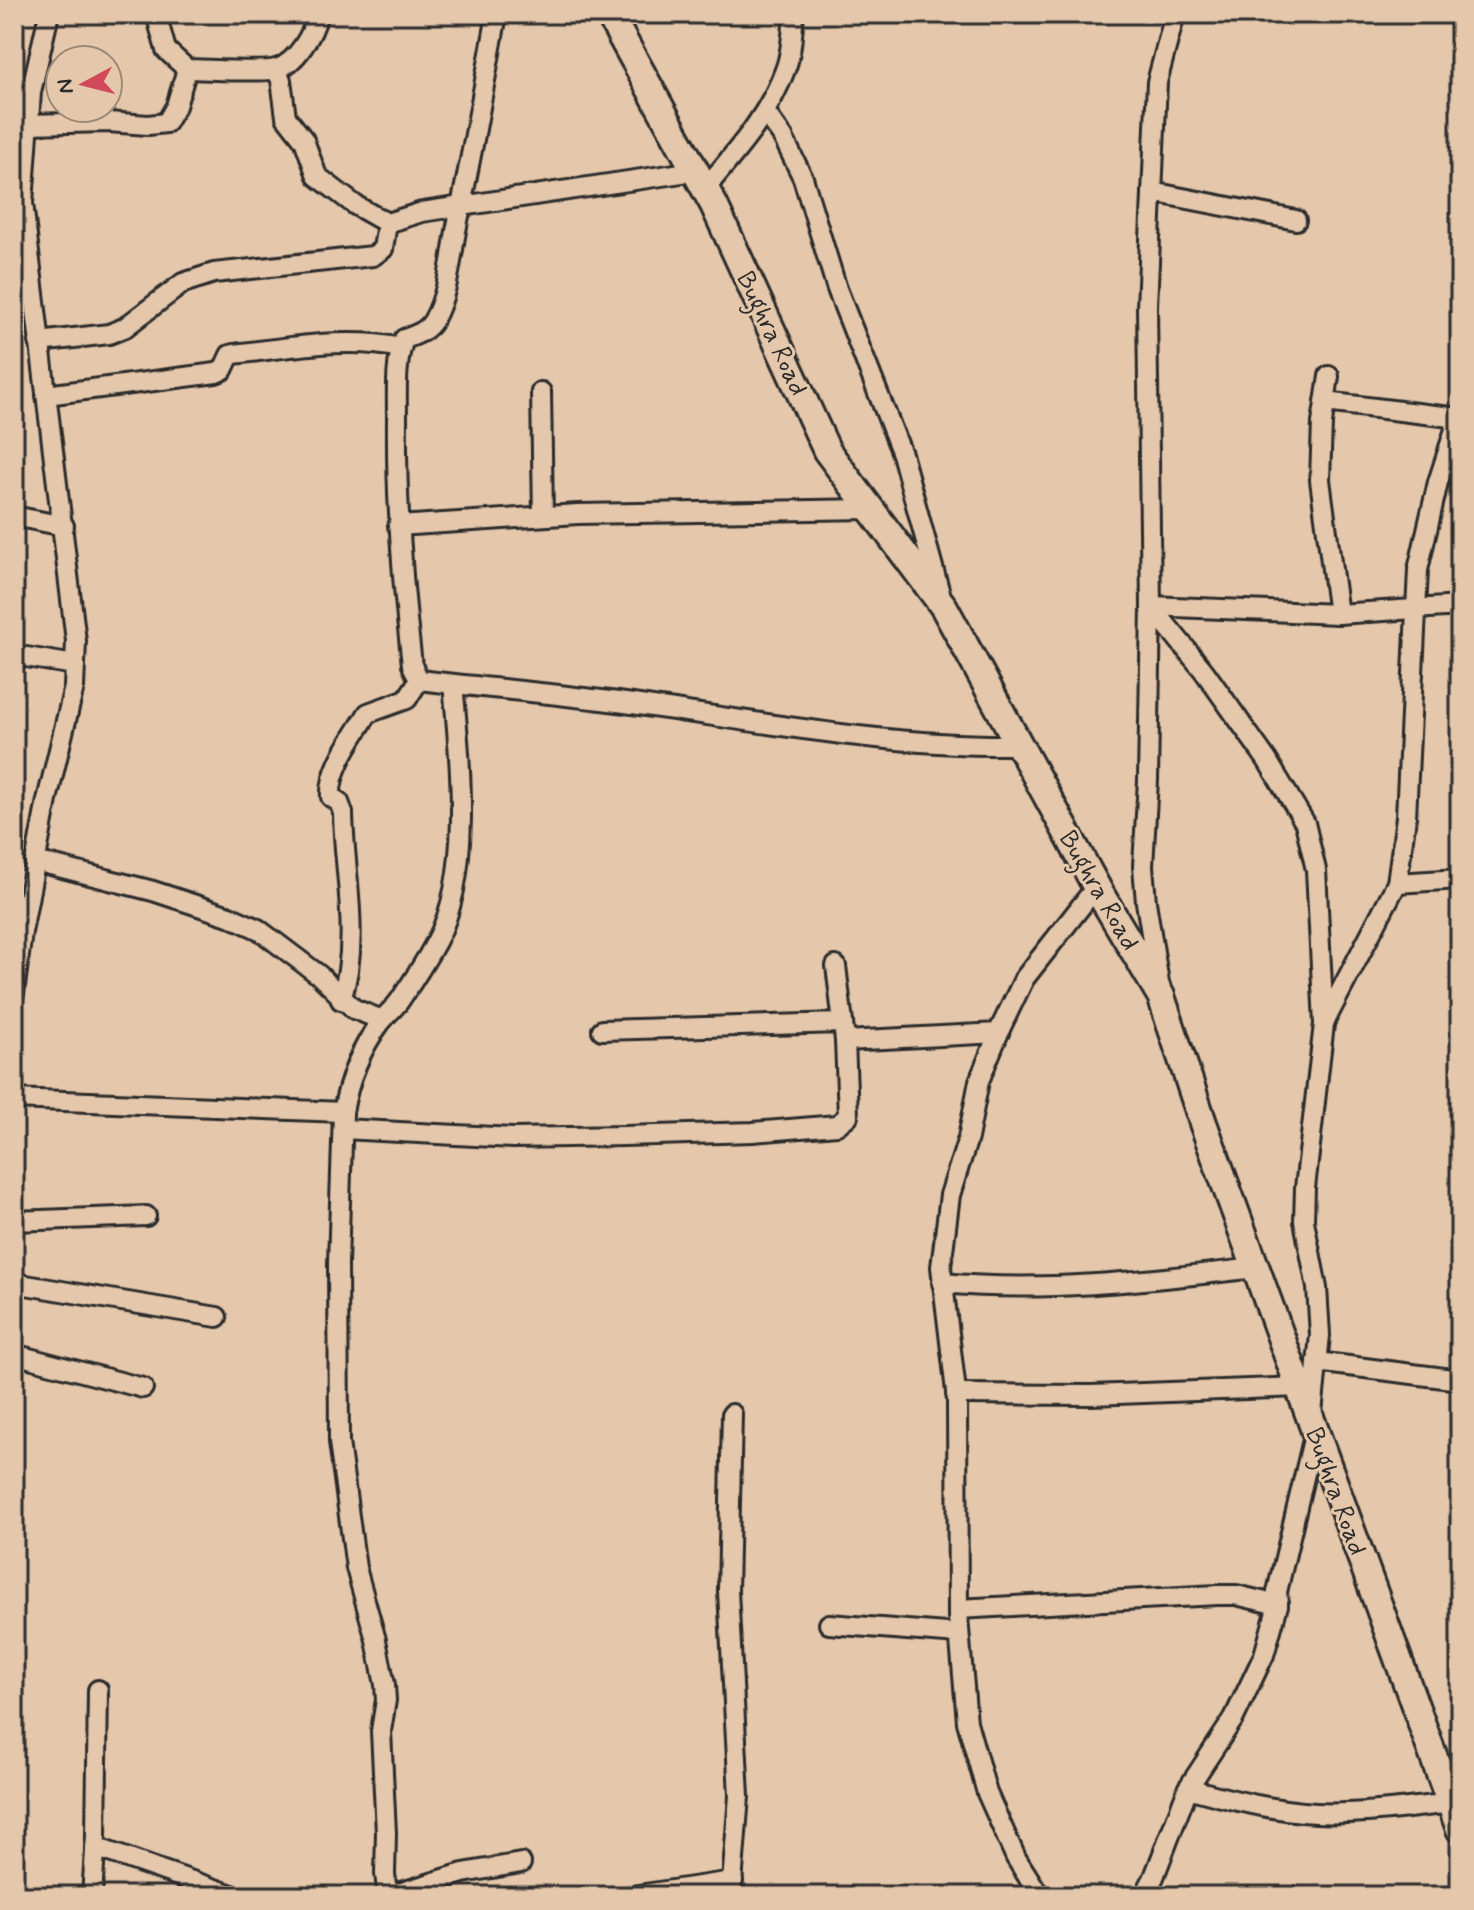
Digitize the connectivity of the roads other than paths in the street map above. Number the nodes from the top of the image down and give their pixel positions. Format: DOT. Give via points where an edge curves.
graph roads {
  1 [pos="49,14"];
  2 [pos="156,14"];
  3 [pos="318,14"];
  4 [pos="497,14"];
  5 [pos="609,14"];
  6 [pos="794,14"];
  7 [pos="1175,14"];
  8 [pos="187,69"];
  9 [pos="276,69"];
  10 [pos="765,112"];
  11 [pos="23,130"];
  12 [pos="700,180"];
  13 [pos="1152,192"];
  14 [pos="461,206"];
  15 [pos="1296,220"];
  16 [pos="387,223"];
  17 [pos="39,342"];
  18 [pos="401,348"];
  19 [pos="1329,376"];
  20 [pos="541,392"];
  21 [pos="46,395"];
  22 [pos="1325,402"];
  23 [pos="1459,416"];
  24 [pos="870,509"];
  25 [pos="14,516"];
  26 [pos="543,516"];
  27 [pos="64,526"];
  28 [pos="398,526"];
  29 [pos="1151,606"];
  30 [pos="1460,606"];
  31 [pos="944,607"];
  32 [pos="1417,608"];
  33 [pos="1338,614"];
  34 [pos="14,655"];
  35 [pos="75,665"];
  36 [pos="419,680"];
  37 [pos="453,684"];
  38 [pos="1019,745"];
  39 [pos="35,861"];
  40 [pos="1460,879"];
  41 [pos="1397,883"];
  42 [pos="1096,887"];
  43 [pos="16,959"];
  44 [pos="836,966"];
  45 [pos="14,994"];
  46 [pos="1161,996"];
  47 [pos="341,1000"];
  48 [pos="382,1020"];
  49 [pos="1324,1024"];
  50 [pos="602,1030"];
  51 [pos="844,1032"];
  52 [pos="999,1033"];
  53 [pos="14,1099"];
  54 [pos="343,1120"];
  55 [pos="146,1216"];
  56 [pos="14,1221"];
  57 [pos="1256,1268"];
  58 [pos="14,1283"];
  59 [pos="942,1283"];
  60 [pos="217,1317"];
  61 [pos="14,1354"];
  62 [pos="1317,1362"];
  63 [pos="1460,1380"];
  64 [pos="1300,1387"];
  65 [pos="143,1388"];
  66 [pos="956,1394"];
  67 [pos="732,1414"];
  68 [pos="1313,1425"];
  69 [pos="1278,1605"];
  70 [pos="958,1609"];
  71 [pos="829,1624"];
  72 [pos="959,1634"];
  73 [pos="98,1690"];
  74 [pos="1188,1788"];
  75 [pos="1451,1803"];
  76 [pos="1460,1829"];
  77 [pos="95,1847"];
  78 [pos="521,1863"];
  79 [pos="732,1888"];
  80 [pos="92,1896"];
  81 [pos="235,1896"];
  82 [pos="388,1896"];
  83 [pos="631,1896"];
  84 [pos="1040,1896"];
  85 [pos="1144,1896"];
  1 -- 11 [label="street"];
  2 -- 8 [label="street" via="166,50"];
  3 -- 9 [label="street" via="294,58"];
  4 -- 14 [label="street"];
  5 -- 12 [label="street, Bughra Road"];
  6 -- 10 [label="street" via="786,68"];
  7 -- 13 [label="street" via="1157,82"];
  8 -- 9 [label="street"];
  8 -- 11 [label="street" via="166,123"];
  9 -- 16 [label="street" via="286,117 304,140 317,176"];
  10 -- 12 [label="street" via="756,128"];
  10 -- 31 [label="street" via="803,178 837,289 902,454"];
  11 -- 17 [label="street" via="23,203"];
  12 -- 14 [label="street"];
  12 -- 24 [label="street, Bughra Road" via="827,451"];
  13 -- 15 [label="street"];
  13 -- 29 [label="street" via="1147,307"];
  14 -- 16 [label="street"];
  14 -- 18 [label="street" via="434,319 419,334 404,339"];
  16 -- 17 [label="street" via="383,249 373,256 214,273 183,283 109,334"];
  17 -- 21 [label="street"];
  18 -- 21 [label="street" via="326,345 234,354 216,373"];
  18 -- 28 [label="street"];
  19 -- 22 [label="street"];
  20 -- 26 [label="street"];
  21 -- 27 [label="street"];
  22 -- 23 [label="street"];
  22 -- 33 [label="street" via="1320,480"];
  23 -- 32 [label="street" via="1438,482"];
  24 -- 26 [label="street"];
  24 -- 31 [label="street, Bughra Road"];
  25 -- 27 [label="street"];
  26 -- 28 [label="street"];
  27 -- 35 [label="street"];
  28 -- 36 [label="street" via="412,665"];
  29 -- 33 [label="street"];
  29 -- 46 [label="street" via="1143,866"];
  29 -- 49 [label="street" via="1213,683 1305,823 1316,870"];
  30 -- 32 [label="street"];
  31 -- 38 [label="street, Bughra Road"];
  32 -- 33 [label="street"];
  32 -- 41 [label="street" via="1406,817"];
  34 -- 35 [label="street"];
  35 -- 39 [label="street"];
  36 -- 37 [label="street"];
  36 -- 47 [label="street" via="407,699 368,713 330,786 343,813 349,900 348,979"];
  37 -- 38 [label="street" via="942,744"];
  37 -- 48 [label="street" via="461,807 449,912 400,1001"];
  38 -- 42 [label="street, Bughra Road"];
  39 -- 43 [label="street"];
  39 -- 47 [label="street" via="153,891 258,929 319,975"];
  40 -- 41 [label="street"];
  41 -- 49 [label="street"];
  42 -- 46 [label="street, Bughra Road"];
  42 -- 52 [label="street" via="1024,979"];
  43 -- 45 [label="street"];
  44 -- 51 [label="street"];
  46 -- 57 [label="street, Bughra Road"];
  47 -- 48 [label="street"];
  48 -- 54 [label="street" via="354,1068"];
  49 -- 62 [label="street" via="1304,1221 1317,1288"];
  50 -- 51 [label="street"];
  51 -- 52 [label="street"];
  51 -- 54 [label="street" via="849,1103 848,1116 837,1125 513,1138"];
  52 -- 59 [label="street" via="979,1081 950,1195"];
  53 -- 54 [label="street"];
  54 -- 82 [label="street" via="339,1442 356,1568 385,1685 381,1731"];
  55 -- 56 [label="street"];
  57 -- 59 [label="street" via="1044,1288"];
  57 -- 64 [label="street, Bughra Road"];
  58 -- 60 [label="street"];
  59 -- 66 [label="street"];
  61 -- 65 [label="street"];
  62 -- 63 [label="street"];
  62 -- 68 [label="street"];
  64 -- 66 [label="street"];
  64 -- 68 [label="street, Bughra Road"];
  66 -- 70 [label="street"];
  67 -- 79 [label="street" via="728,1591 739,1796"];
  68 -- 69 [label="street"];
  68 -- 75 [label="street, Bughra Road"];
  69 -- 70 [label="street" via="1217,1595"];
  69 -- 74 [label="street" via="1251,1687"];
  70 -- 72 [label="street"];
  71 -- 72 [label="street"];
  72 -- 84 [label="street" via="967,1722 987,1793"];
  73 -- 77 [label="street"];
  74 -- 75 [label="street" via="1253,1803 1344,1814"];
  74 -- 85 [label="street"];
  75 -- 76 [label="street, Bughra Road"];
  77 -- 80 [label="street"];
  77 -- 81 [label="street"];
  78 -- 82 [label="street" via="448,1876"];
  79 -- 83 [label="street"];
}
